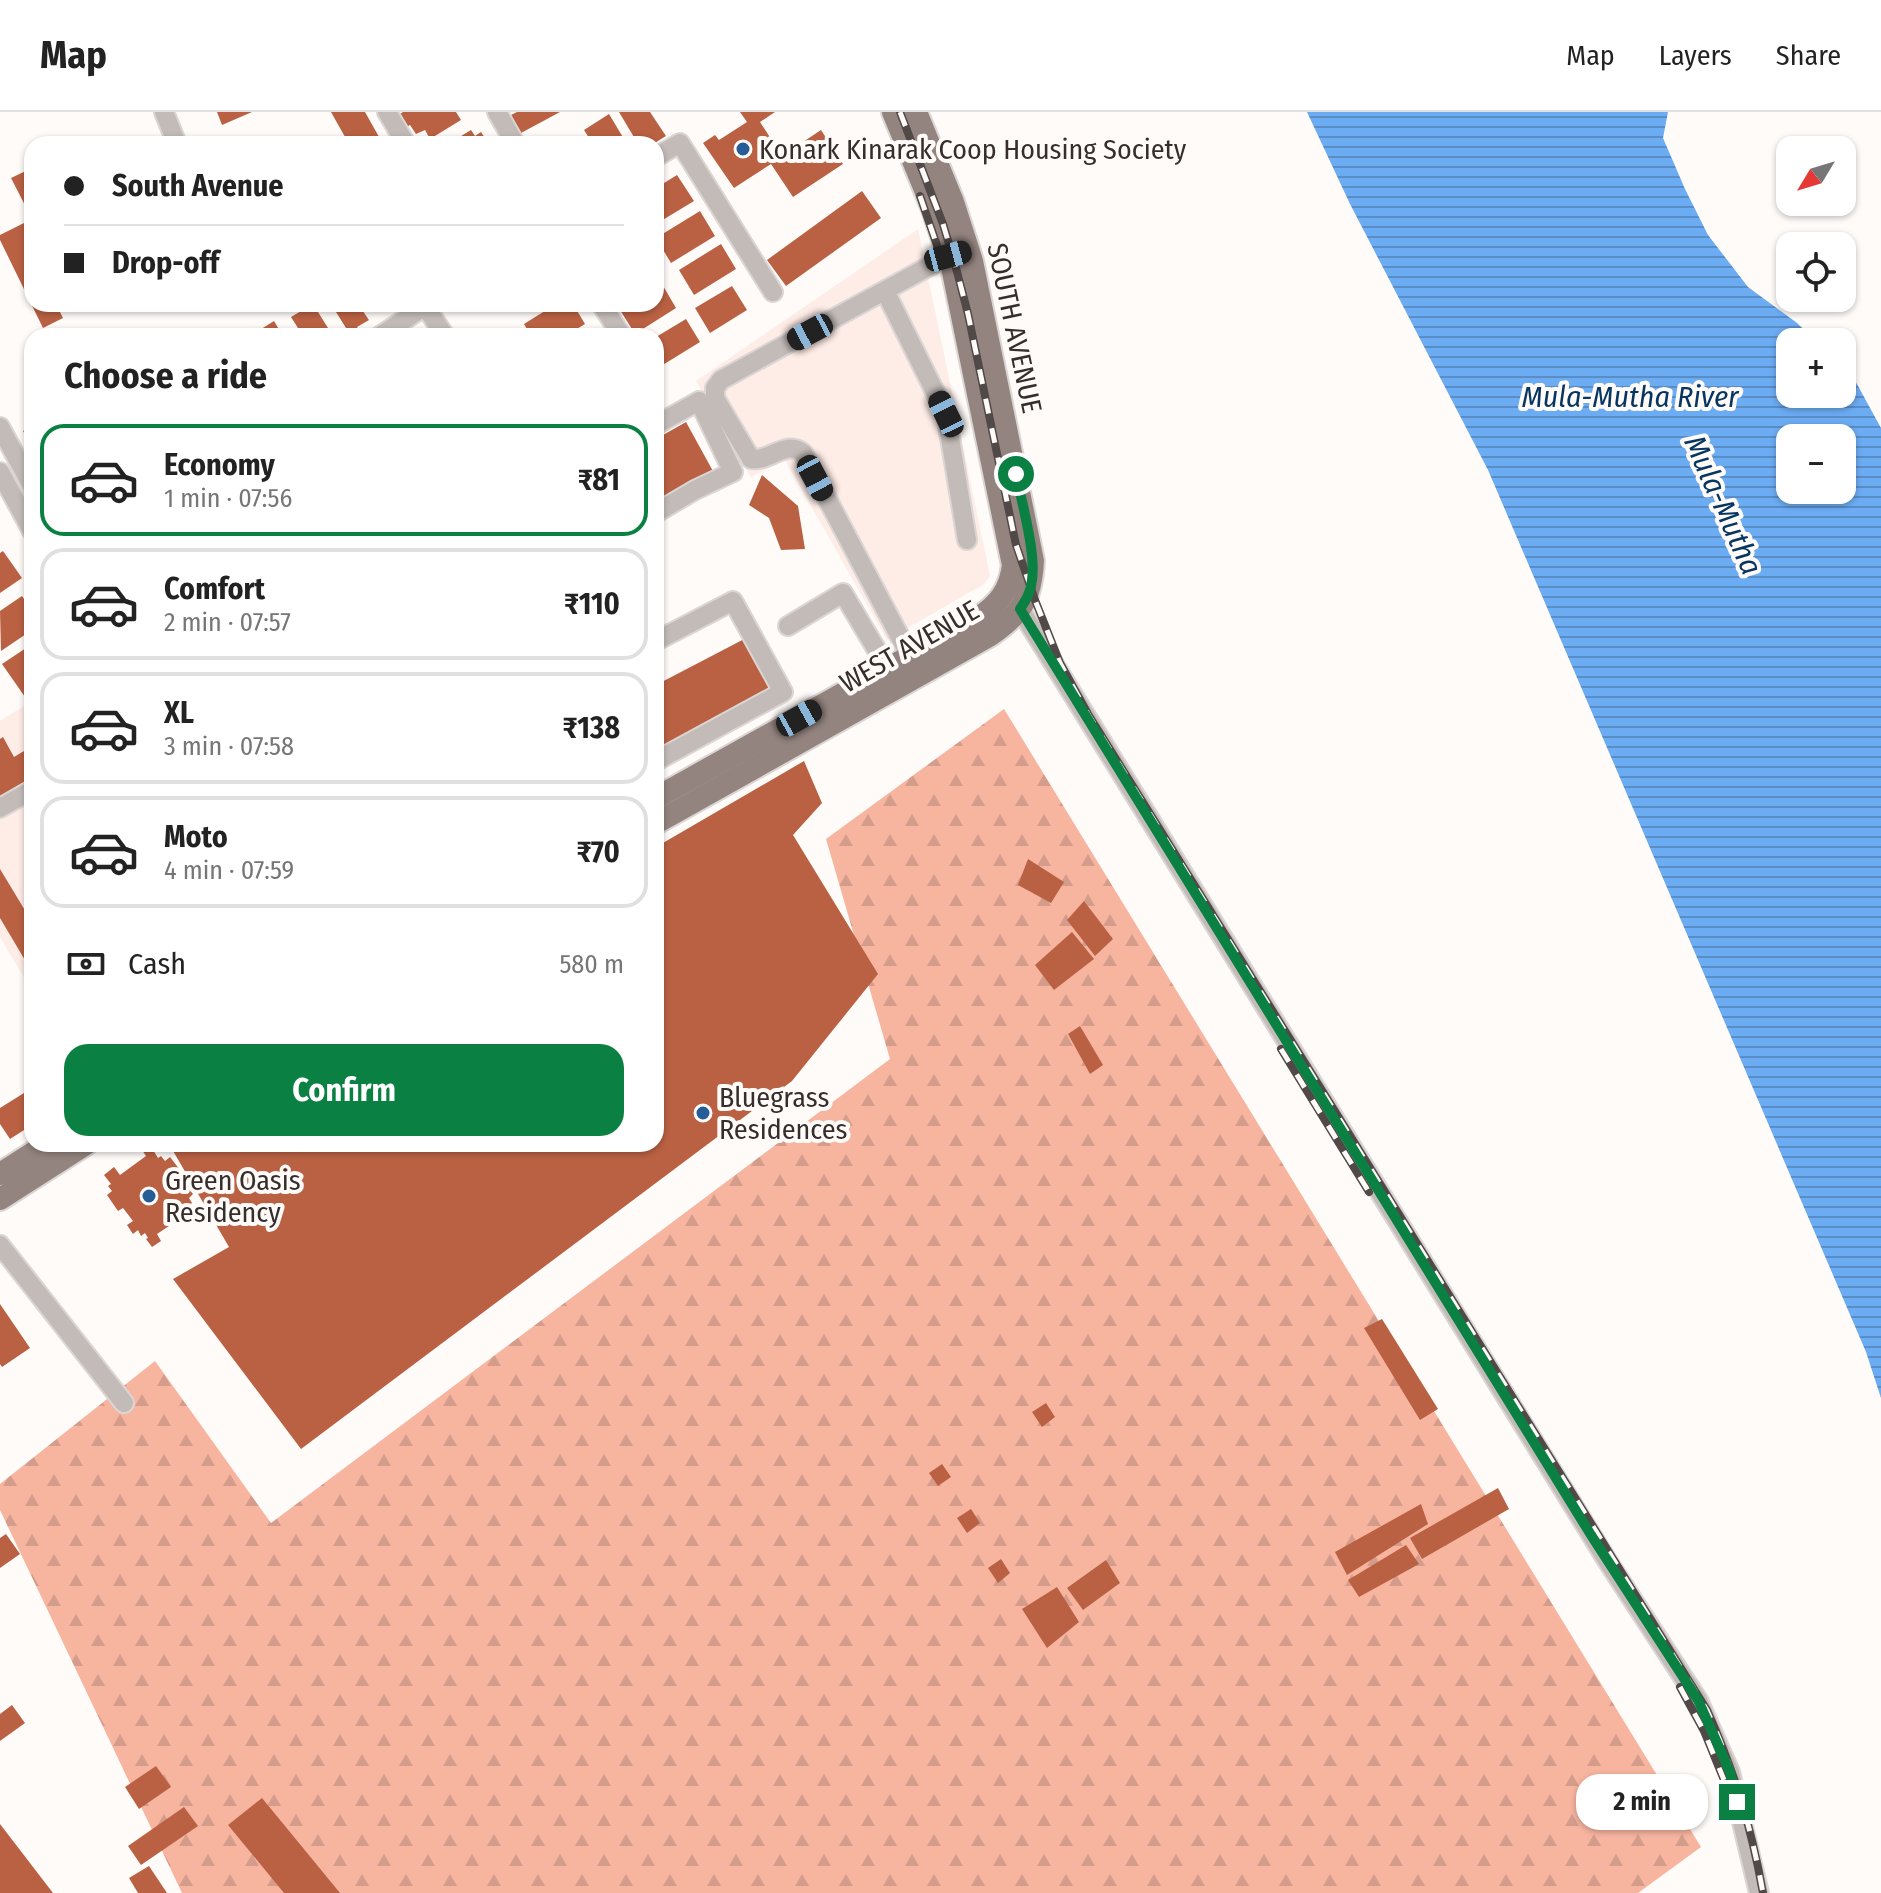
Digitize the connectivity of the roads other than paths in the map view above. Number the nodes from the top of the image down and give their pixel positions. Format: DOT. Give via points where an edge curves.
graph roads {
  1 [pos="164,112"];
  2 [pos="387,112"];
  3 [pos="497,112"];
  4 [pos="893,112"];
  5 [pos="916,112"];
  6 [pos="174,136"];
  7 [pos="401,136"];
  8 [pos="511,136"];
  9 [pos="664,152"];
  10 [pos="958,253"];
  11 [pos="885,291"];
  12 [pos="773,292"];
  13 [pos="416,312"];
  14 [pos="392,328"];
  15 [pos="664,421"];
  16 [pos="0,427"];
  17 [pos="24,468"];
  18 [pos="0,472"];
  19 [pos="664,508"];
  20 [pos="24,516"];
  21 [pos="967,540"];
  22 [pos="1011,602"];
  23 [pos="788,626"];
  24 [pos="664,637"];
  25 [pos="910,656"];
  26 [pos="888,669"];
  27 [pos="664,757"];
  28 [pos="24,794"];
  29 [pos="664,794"];
  30 [pos="0,808"];
  31 [pos="664,817"];
  32 [pos="34,1152"];
  33 [pos="73,1152"];
  34 [pos="0,1174"];
  35 [pos="1,1197"];
  36 [pos="0,1245"];
  37 [pos="124,1403"];
  38 [pos="1759,1893"];
  1 -- 6 [label="street"];
  2 -- 7 [label="street"];
  3 -- 8 [label="street"];
  4 -- 10 [label="main road, SOUTH AVENUE" via="933,209"];
  5 -- 10 [label="main road, SOUTH AVENUE" via="953,202"];
  9 -- 12 [label="street" via="680,143"];
  10 -- 11 [label="street"];
  10 -- 22 [label="main road, SOUTH AVENUE" via="960,304 1013,565"];
  11 -- 21 [label="street" via="946,414"];
  11 -- 25 [label="street" via="721,380 715,398 751,459 789,447 803,453"];
  13 -- 14 [label="street"];
  15 -- 19 [label="street" via="699,401 733,472"];
  16 -- 17 [label="street"];
  18 -- 20 [label="street"];
  22 -- 25 [label="main road, WEST AVENUE" via="997,603"];
  22 -- 31 [label="main road, WEST AVENUE" via="1013,618 989,636"];
  22 -- 38 [label="street" via="1698,1700 1730,1772"];
  23 -- 26 [label="street" via="843,593"];
  24 -- 27 [label="street" via="733,601 783,692"];
  25 -- 26 [label="main road, WEST AVENUE"];
  26 -- 29 [label="main road, WEST AVENUE"];
  28 -- 30 [label="street"];
  32 -- 34 [label="main road"];
  33 -- 35 [label="main road"];
  36 -- 37 [label="street"];
}
